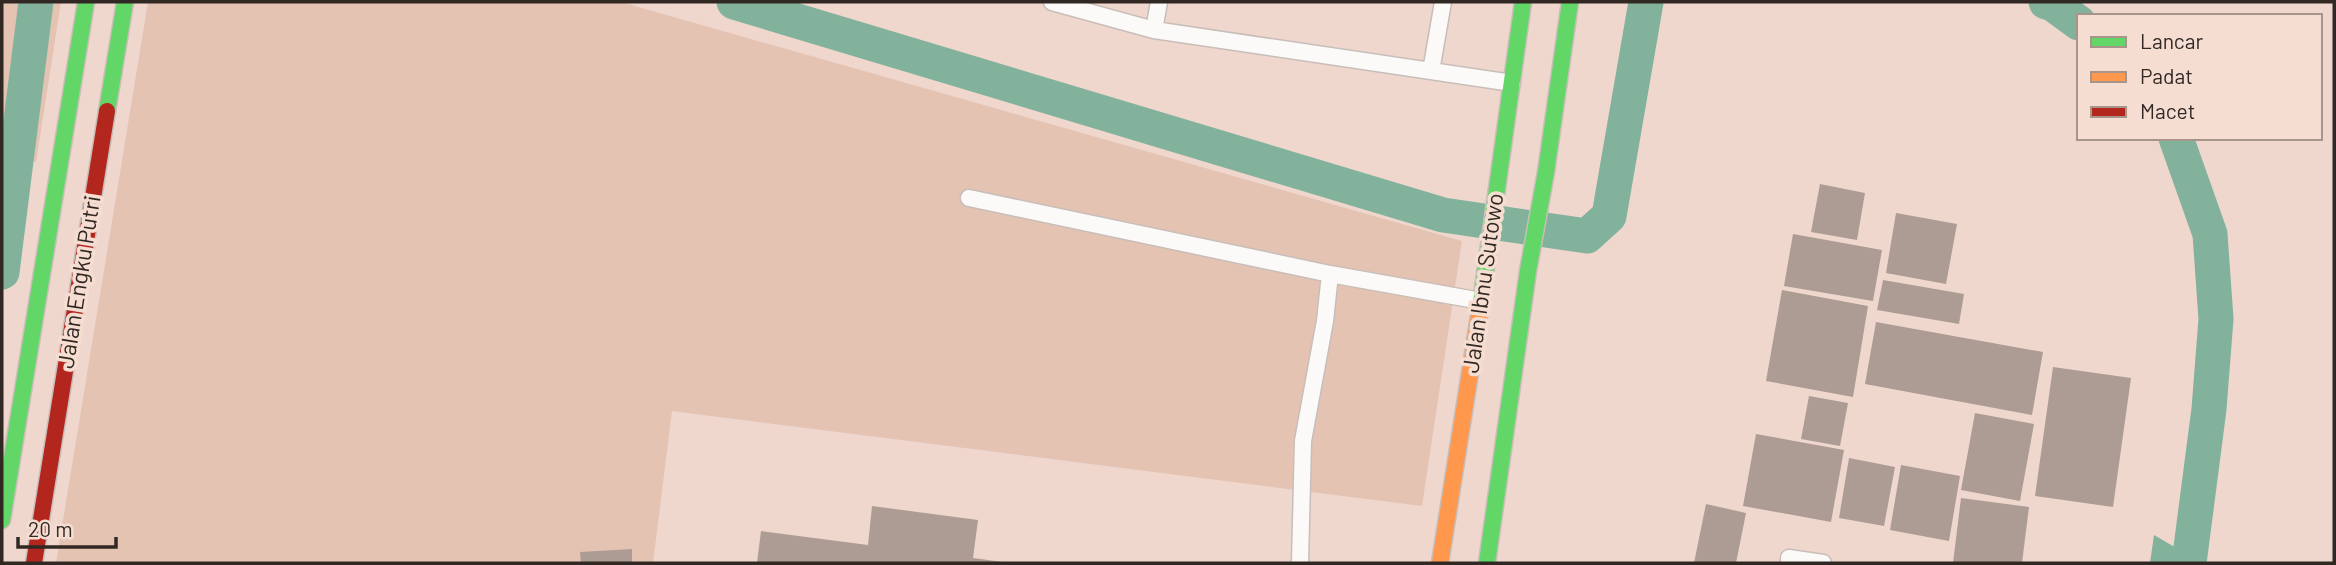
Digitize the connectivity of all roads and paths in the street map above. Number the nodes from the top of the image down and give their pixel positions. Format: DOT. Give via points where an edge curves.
graph roads {
  1 [pos="86,2"];
  2 [pos="125,2"];
  3 [pos="1052,2"];
  4 [pos="1159,2"];
  5 [pos="1443,2"];
  6 [pos="1523,2"];
  7 [pos="1570,2"];
  8 [pos="1093,7"];
  9 [pos="1154,30"];
  10 [pos="1431,71"];
  11 [pos="1512,83"];
  12 [pos="969,198"];
  13 [pos="1330,274"];
  14 [pos="1481,301"];
  15 [pos="7,456"];
  16 [pos="2,520"];
  17 [pos="34,563"];
  18 [pos="1300,563"];
  19 [pos="1440,563"];
  20 [pos="1487,563"];
  21 [pos="1789,563"];
  22 [pos="1823,563"];
  1 -- 15 [label="main road, Jalan Engku Putri"];
  2 -- 17 [label="main road, Jalan Engku Putri"];
  3 -- 8 [label="lane"];
  4 -- 9 [label="lane"];
  5 -- 10 [label="lane"];
  6 -- 11 [label="main road, Jalan Ibnu Sutowo"];
  7 -- 20 [label="main road, Jalan Ibnu Sutowo"];
  8 -- 9 [label="lane"];
  9 -- 10 [label="lane"];
  10 -- 11 [label="lane"];
  11 -- 14 [label="main road, Jalan Ibnu Sutowo"];
  12 -- 13 [label="lane"];
  13 -- 14 [label="lane"];
  13 -- 18 [label="lane" via="1303,441"];
  14 -- 19 [label="main road, Jalan Ibnu Sutowo"];
  15 -- 16 [label="main road, Jalan Engku Putri"];
  21 -- 22 [label="lane" via="1790,558"];
}
